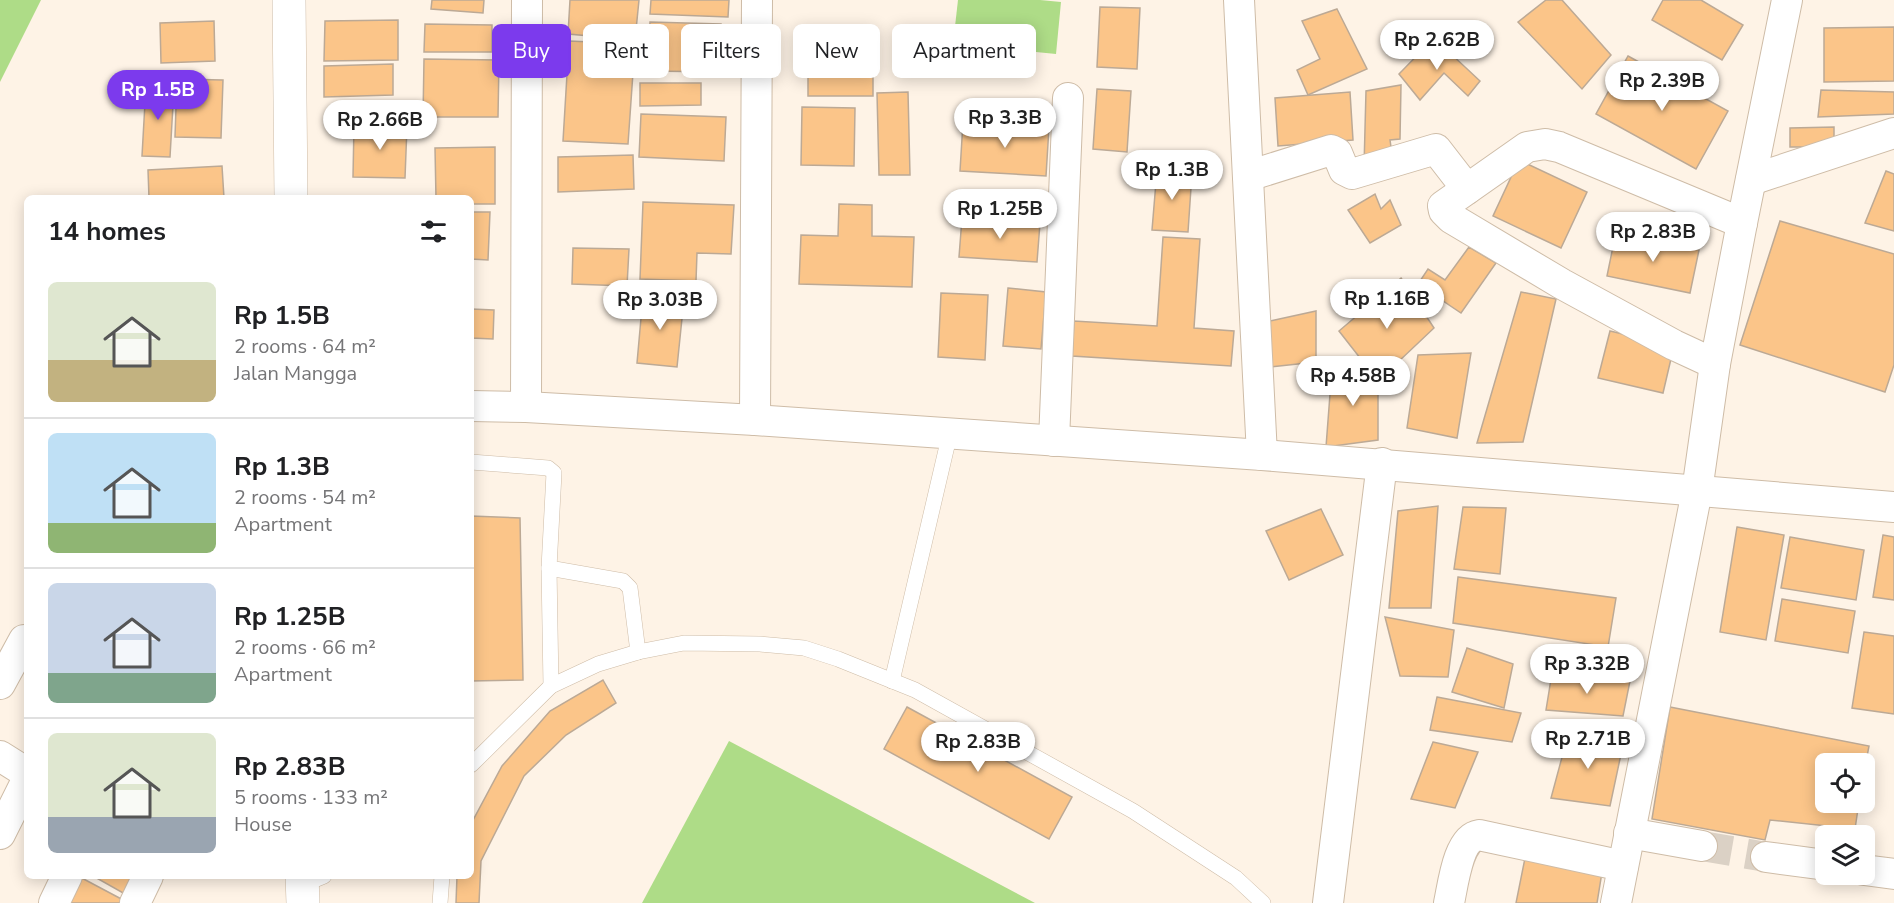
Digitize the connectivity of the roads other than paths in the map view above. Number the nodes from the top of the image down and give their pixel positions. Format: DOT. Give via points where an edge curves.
graph roads {
  1 [pos="289,0"];
  2 [pos="527,0"];
  3 [pos="757,0"];
  4 [pos="1239,0"];
  5 [pos="1787,0"];
  6 [pos="1068,98"];
  7 [pos="1894,133"];
  8 [pos="1248,176"];
  9 [pos="1751,180"];
  10 [pos="1467,189"];
  11 [pos="291,195"];
  12 [pos="1742,223"];
  13 [pos="1715,364"];
  14 [pos="474,406"];
  15 [pos="526,407"];
  16 [pos="755,420"];
  17 [pos="950,433"];
  18 [pos="1054,441"];
  19 [pos="1262,455"];
  20 [pos="474,462"];
  21 [pos="1382,463"];
  22 [pos="1697,491"];
  23 [pos="1894,507"];
  24 [pos="549,568"];
  25 [pos="24,640"];
  26 [pos="638,652"];
  27 [pos="892,681"];
  28 [pos="0,684"];
  29 [pos="551,686"];
  30 [pos="0,756"];
  31 [pos="474,762"];
  32 [pos="24,771"];
  33 [pos="24,786"];
  34 [pos="1629,833"];
  35 [pos="0,834"];
  36 [pos="1702,846"];
  37 [pos="1766,857"];
  38 [pos="1815,864"];
  39 [pos="1623,866"];
  40 [pos="1875,871"];
  41 [pos="1894,874"];
  42 [pos="66,879"];
  43 [pos="147,879"];
  44 [pos="442,879"];
  45 [pos="54,903"];
  46 [pos="135,903"];
  47 [pos="440,903"];
  48 [pos="1263,903"];
  49 [pos="1328,903"];
  50 [pos="1449,903"];
  51 [pos="1616,903"];
  1 -- 11 [label="street"];
  2 -- 15 [label="street"];
  3 -- 16 [label="street"];
  4 -- 8 [label="street"];
  5 -- 9 [label="street"];
  6 -- 18 [label="street"];
  7 -- 9 [label="street"];
  8 -- 10 [label="street" via="1331,150 1337,153 1344,170 1352,174 1436,149"];
  8 -- 19 [label="street"];
  9 -- 12 [label="street"];
  10 -- 12 [label="street" via="1527,147 1552,145"];
  10 -- 13 [label="street" via="1443,206 1451,218 1562,284"];
  12 -- 13 [label="street"];
  13 -- 22 [label="street"];
  14 -- 15 [label="street"];
  15 -- 16 [label="street"];
  16 -- 17 [label="street"];
  17 -- 18 [label="street"];
  17 -- 27 [label="lane"];
  18 -- 19 [label="street"];
  19 -- 21 [label="street"];
  20 -- 24 [label="lane" via="548,468 554,473"];
  21 -- 22 [label="street"];
  21 -- 49 [label="street"];
  22 -- 23 [label="street"];
  22 -- 34 [label="street"];
  24 -- 26 [label="lane" via="628,585"];
  24 -- 29 [label="lane"];
  25 -- 28 [label="street"];
  26 -- 27 [label="lane" via="684,643 804,648"];
  26 -- 29 [label="lane" via="598,664"];
  27 -- 48 [label="lane" via="1133,811 1236,878"];
  29 -- 31 [label="lane"];
  30 -- 32 [label="street"];
  33 -- 35 [label="street"];
  34 -- 36 [label="street"];
  34 -- 39 [label="street"];
  37 -- 38 [label="street"];
  39 -- 50 [label="street" via="1473,836 1464,847"];
  39 -- 51 [label="street"];
  40 -- 41 [label="street"];
  42 -- 45 [label="street"];
  43 -- 46 [label="street"];
  44 -- 47 [label="lane"];
}
